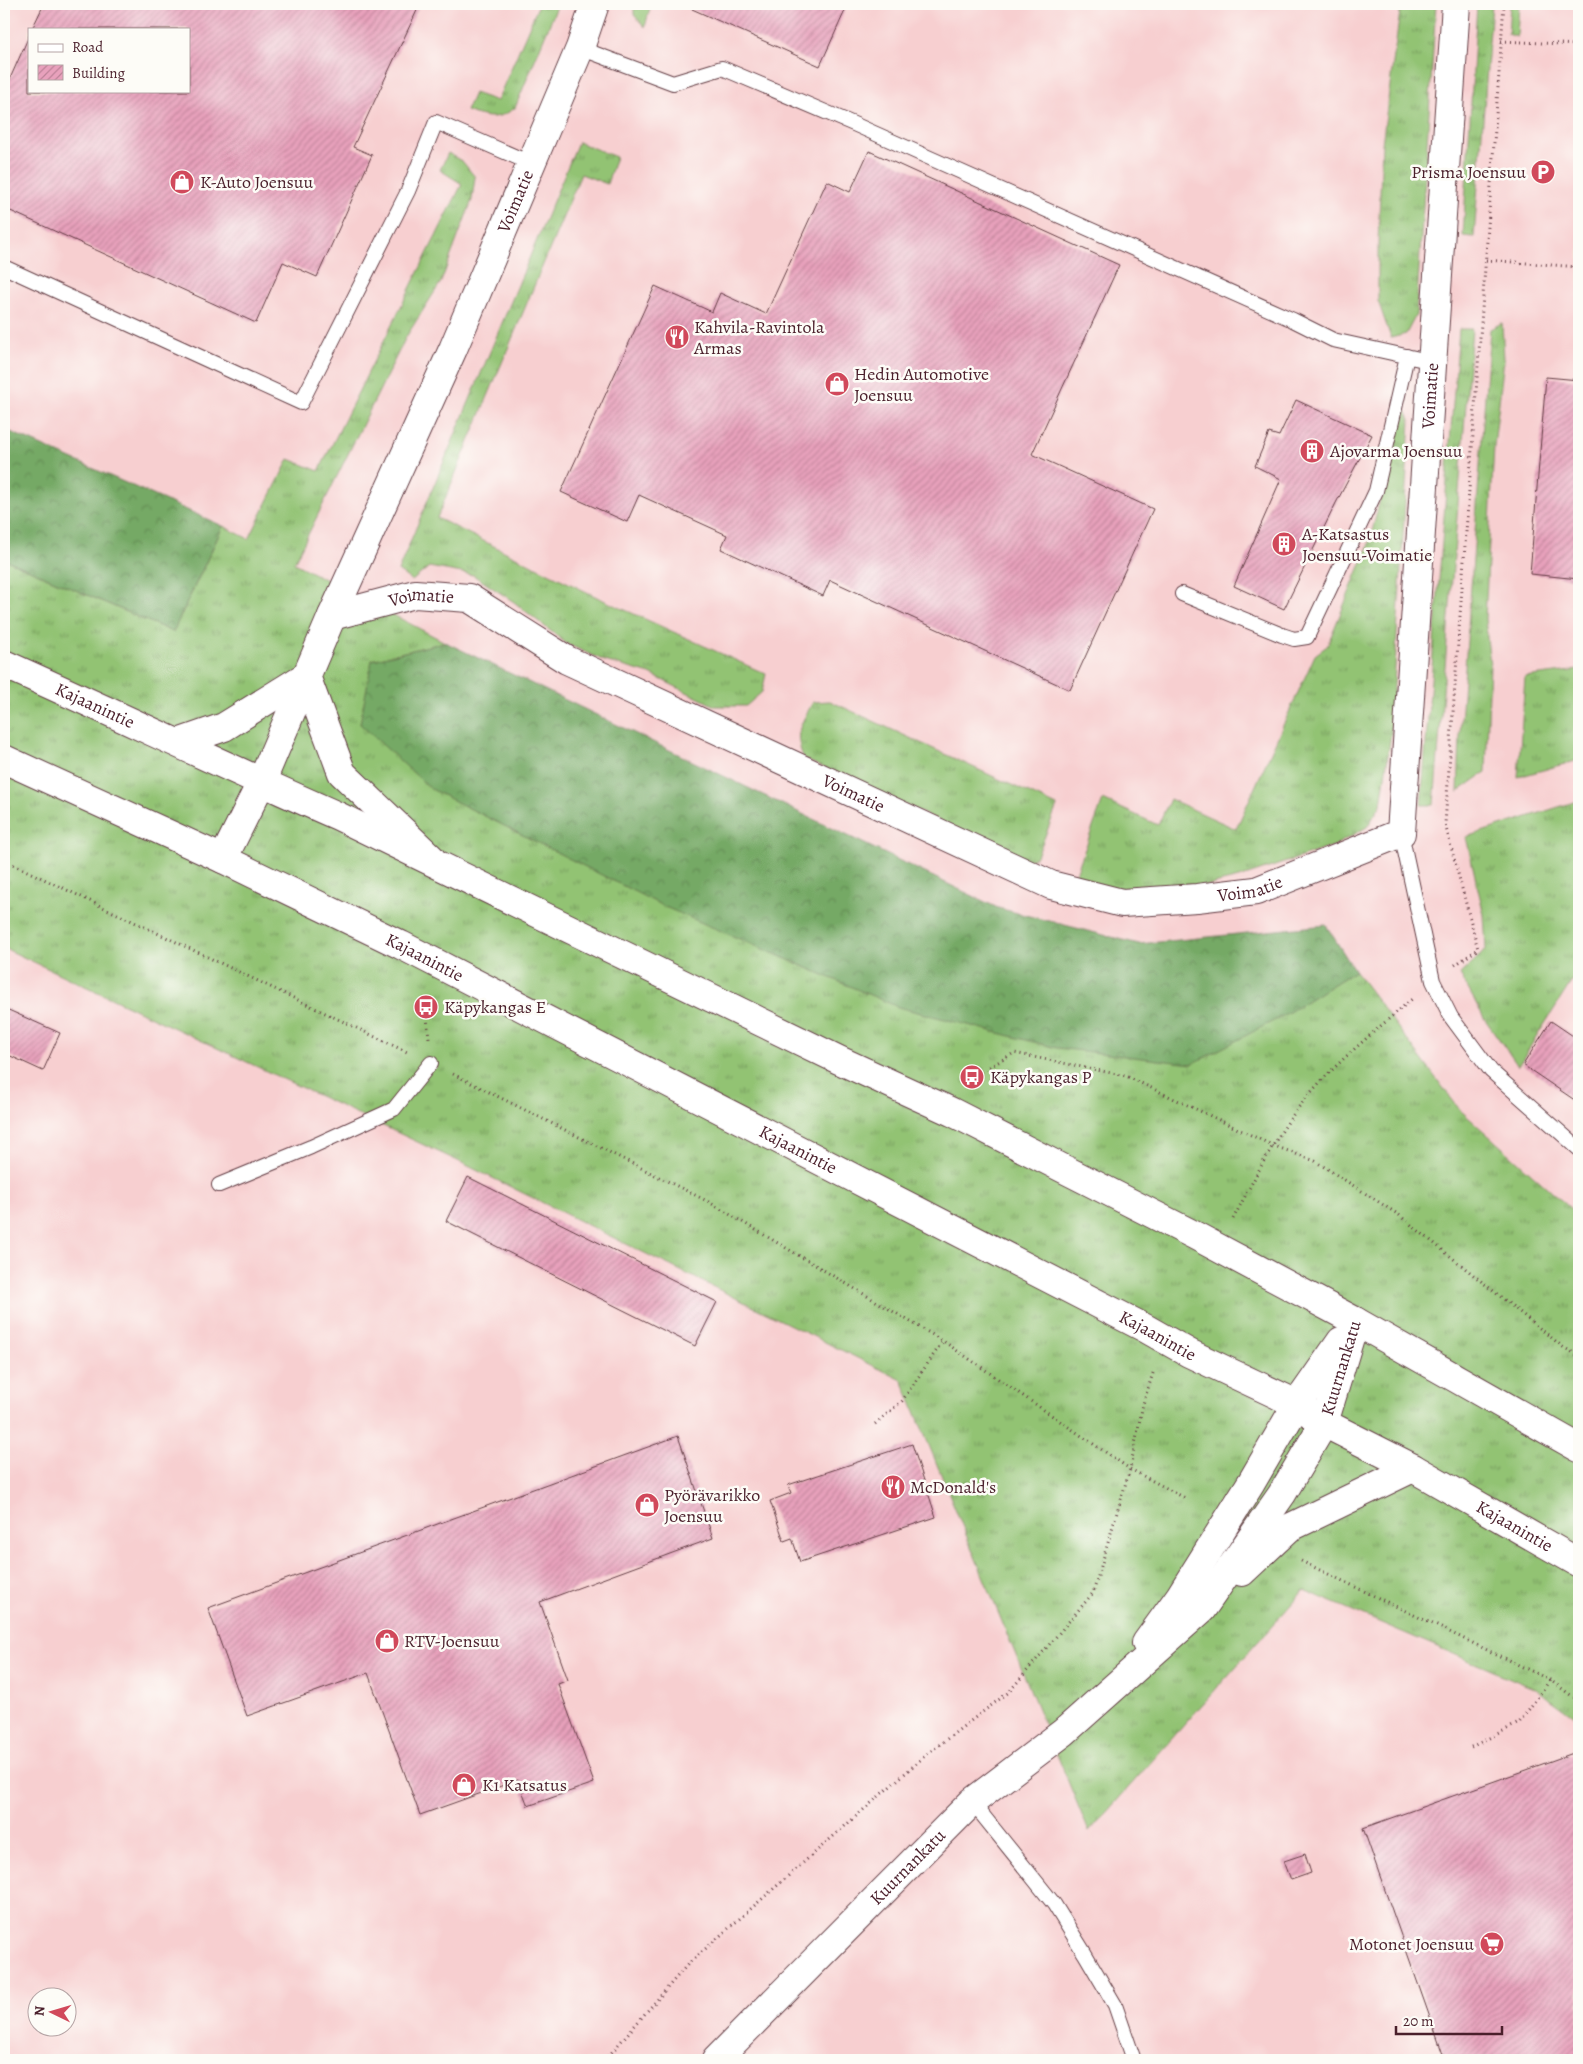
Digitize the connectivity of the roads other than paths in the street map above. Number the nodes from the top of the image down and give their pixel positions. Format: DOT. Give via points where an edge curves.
graph roads {
  1 [pos="595,4"];
  2 [pos="1456,4"];
  3 [pos="580,48"];
  4 [pos="530,163"];
  5 [pos="4,267"];
  6 [pos="1420,359"];
  7 [pos="1182,594"];
  8 [pos="332,616"];
  9 [pos="4,664"];
  10 [pos="306,676"];
  11 [pos="178,743"];
  12 [pos="4,759"];
  13 [pos="261,783"];
  14 [pos="1401,833"];
  15 [pos="223,859"];
  16 [pos="437,864"];
  17 [pos="431,1063"];
  18 [pos="1579,1149"];
  19 [pos="219,1185"];
  20 [pos="1355,1321"];
  21 [pos="1297,1404"];
  22 [pos="1324,1423"];
  23 [pos="1579,1448"];
  24 [pos="1413,1468"];
  25 [pos="1579,1563"];
  26 [pos="1202,1609"];
  27 [pos="1112,1688"];
  28 [pos="972,1802"];
  29 [pos="716,2060"];
  30 [pos="1134,2060"];
  1 -- 3 [label="main road, Voimatie"];
  2 -- 6 [label="main road, Voimatie"];
  3 -- 4 [label="main road, Voimatie"];
  3 -- 6 [label="lane" via="673,83 722,68 1333,340"];
  4 -- 5 [label="lane" via="436,122 408,191 301,403"];
  4 -- 8 [label="main road, Voimatie" via="453,349"];
  6 -- 7 [label="lane" via="1376,491 1307,637 1282,635"];
  6 -- 14 [label="main road, Voimatie"];
  8 -- 10 [label="main road, Voimatie"];
  8 -- 14 [label="main road, Voimatie" via="415,594 469,598 567,660 1051,885 1122,904 1256,891"];
  9 -- 11 [label="main road, Kajaanintie"];
  10 -- 11 [label="main road" via="224,728"];
  10 -- 13 [label="main road, Voimatie"];
  10 -- 16 [label="main road" via="342,773"];
  11 -- 13 [label="main road, Kajaanintie"];
  12 -- 15 [label="main road, Kajaanintie"];
  13 -- 15 [label="main road, Voimatie"];
  13 -- 16 [label="main road, Kajaanintie"];
  14 -- 18 [label="lane" via="1433,981 1451,1017 1491,1071"];
  15 -- 21 [label="main road, Kajaanintie" via="401,945 1189,1353"];
  16 -- 20 [label="main road, Kajaanintie" via="952,1112"];
  17 -- 19 [label="lane" via="394,1109"];
  20 -- 21 [label="main road, Kuurnankatu"];
  20 -- 22 [label="main road, Kuurnankatu"];
  20 -- 23 [label="main road, Kajaanintie"];
  21 -- 22 [label="main road, Kajaanintie"];
  21 -- 27 [label="main road, Kuurnankatu" via="1180,1596"];
  22 -- 24 [label="main road, Kajaanintie"];
  22 -- 26 [label="main road, Kuurnankatu" via="1282,1494"];
  24 -- 25 [label="main road, Kajaanintie"];
  24 -- 26 [label="main road" via="1289,1528"];
  26 -- 27 [label="main road, Kuurnankatu"];
  27 -- 28 [label="main road, Kuurnankatu" via="1064,1732"];
  28 -- 29 [label="main road, Kuurnankatu"];
  28 -- 30 [label="lane" via="1054,1904 1081,1946 1115,2005"];
}
